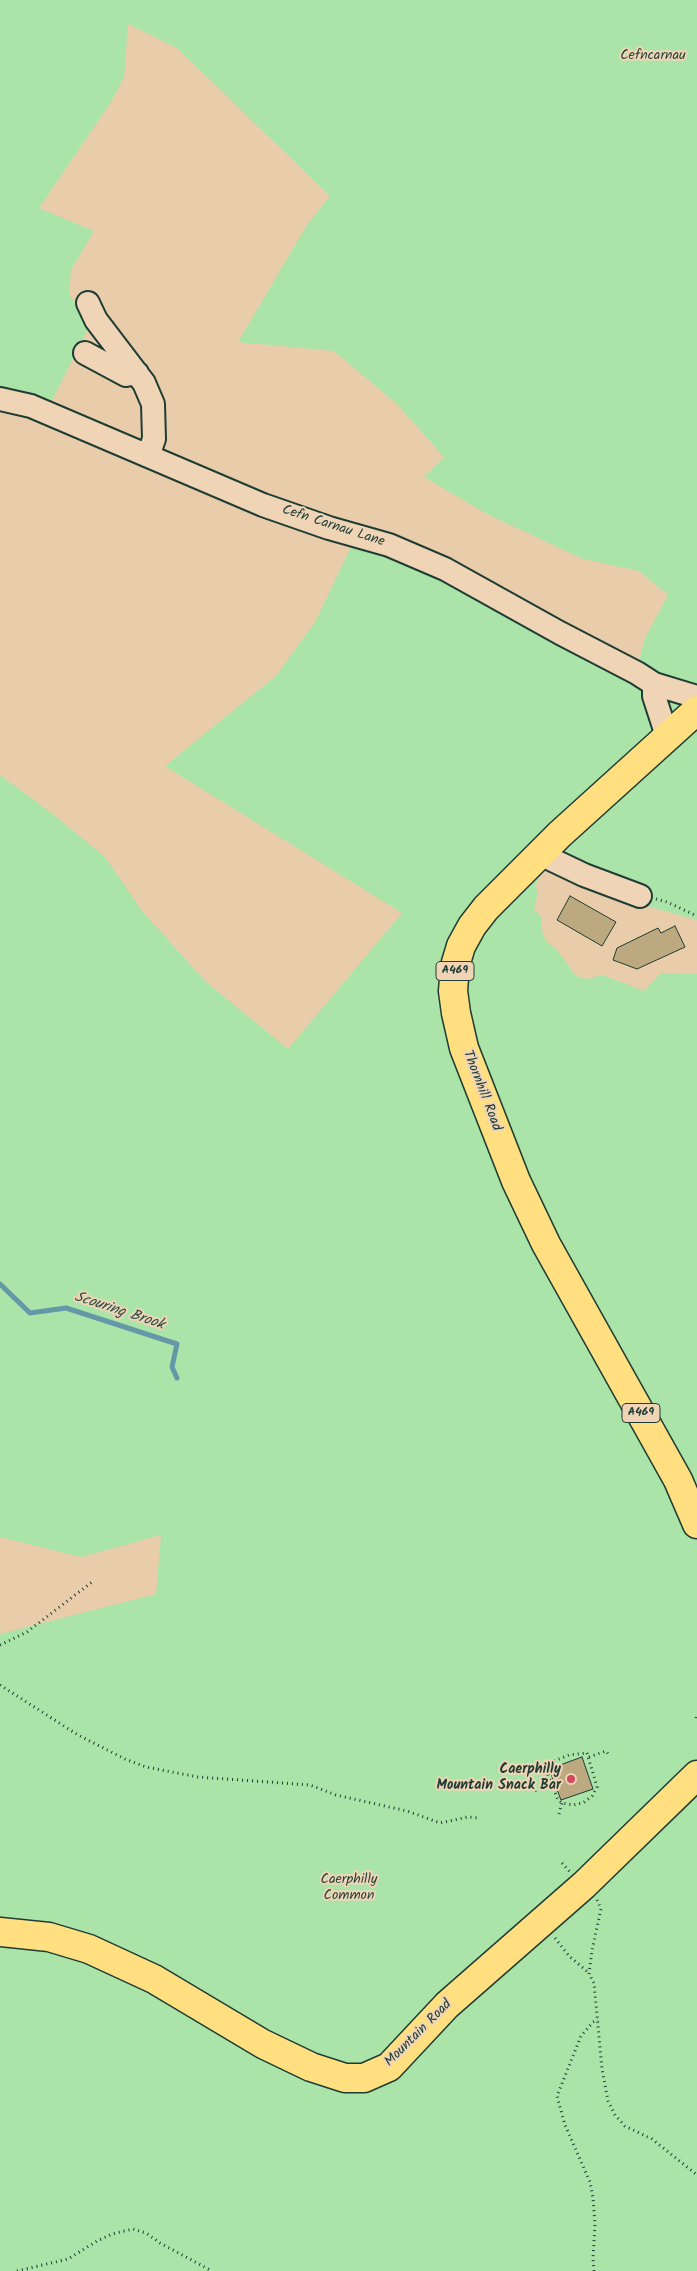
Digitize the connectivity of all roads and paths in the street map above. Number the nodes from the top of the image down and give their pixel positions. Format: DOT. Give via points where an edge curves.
graph roads {
  1 [pos="88,303"];
  2 [pos="85,353"];
  3 [pos="137,373"];
  4 [pos="0,399"];
  5 [pos="148,456"];
  6 [pos="654,684"];
  7 [pos="697,697"];
  8 [pos="697,710"];
  9 [pos="667,736"];
  10 [pos="540,854"];
  11 [pos="640,896"];
  12 [pos="697,916"];
  13 [pos="697,1524"];
  14 [pos="92,1582"];
  15 [pos="0,1645"];
  16 [pos="0,1685"];
  17 [pos="609,1755"];
  18 [pos="588,1757"];
  19 [pos="697,1775"];
  20 [pos="550,1780"];
  21 [pos="535,1791"];
  22 [pos="562,1803"];
  23 [pos="559,1814"];
  24 [pos="478,1818"];
  25 [pos="562,1863"];
  26 [pos="568,1869"];
  27 [pos="594,1895"];
  28 [pos="0,1932"];
  29 [pos="554,1937"];
  30 [pos="589,1974"];
  31 [pos="598,2020"];
  32 [pos="697,2175"];
  33 [pos="18,2271"];
  34 [pos="212,2271"];
  35 [pos="594,2271"];
  1 -- 3 [label="street" via="96,320"];
  2 -- 3 [label="street" via="126,375"];
  3 -- 5 [label="street" via="153,404 154,439"];
  4 -- 5 [label="street, Cefn Carnau Lane" via="31,406"];
  5 -- 6 [label="street, Cefn Carnau Lane" via="263,505 389,545 445,569"];
  6 -- 7 [label="street, Cefn Carnau Lane"];
  6 -- 9 [label="street" via="654,696"];
  8 -- 9 [label="main road, Thornhill Road / A469"];
  9 -- 10 [label="main road, Thornhill Road / A469"];
  10 -- 11 [label="street"];
  10 -- 13 [label="main road, Thornhill Road / A469" via="486,908 461,946 453,991 464,1048 516,1181 546,1244 678,1480"];
  11 -- 12 [label="path" via="667,902"];
  14 -- 15 [label="path" via="27,1632"];
  16 -- 24 [label="path" via="78,1735 146,1767 198,1777 310,1786 407,1811 440,1823"];
  17 -- 18 [label="path" via="606,1751"];
  18 -- 20 [label="path" via="587,1753 549,1763 545,1767"];
  18 -- 22 [label="path" via="597,1787 592,1796 583,1803"];
  19 -- 28 [label="main road, Mountain Road" via="584,1885 447,2005 389,2067 364,2078 345,2078 311,2067 263,2044 154,1979 89,1949 49,1937"];
  20 -- 21 [label="path"];
  20 -- 22 [label="path"];
  22 -- 23 [label="path"];
  25 -- 26 [label="path"];
  27 -- 30 [label="path" via="601,1909"];
  29 -- 30 [label="path"];
  30 -- 31 [label="path" via="594,1983"];
  31 -- 32 [label="path" via="602,2070 614,2115 625,2126 652,2139"];
  31 -- 35 [label="path" via="581,2036 557,2096 565,2125 590,2182 595,2224"];
  33 -- 34 [label="path" via="68,2259 112,2234 133,2229 146,2233"];
}
